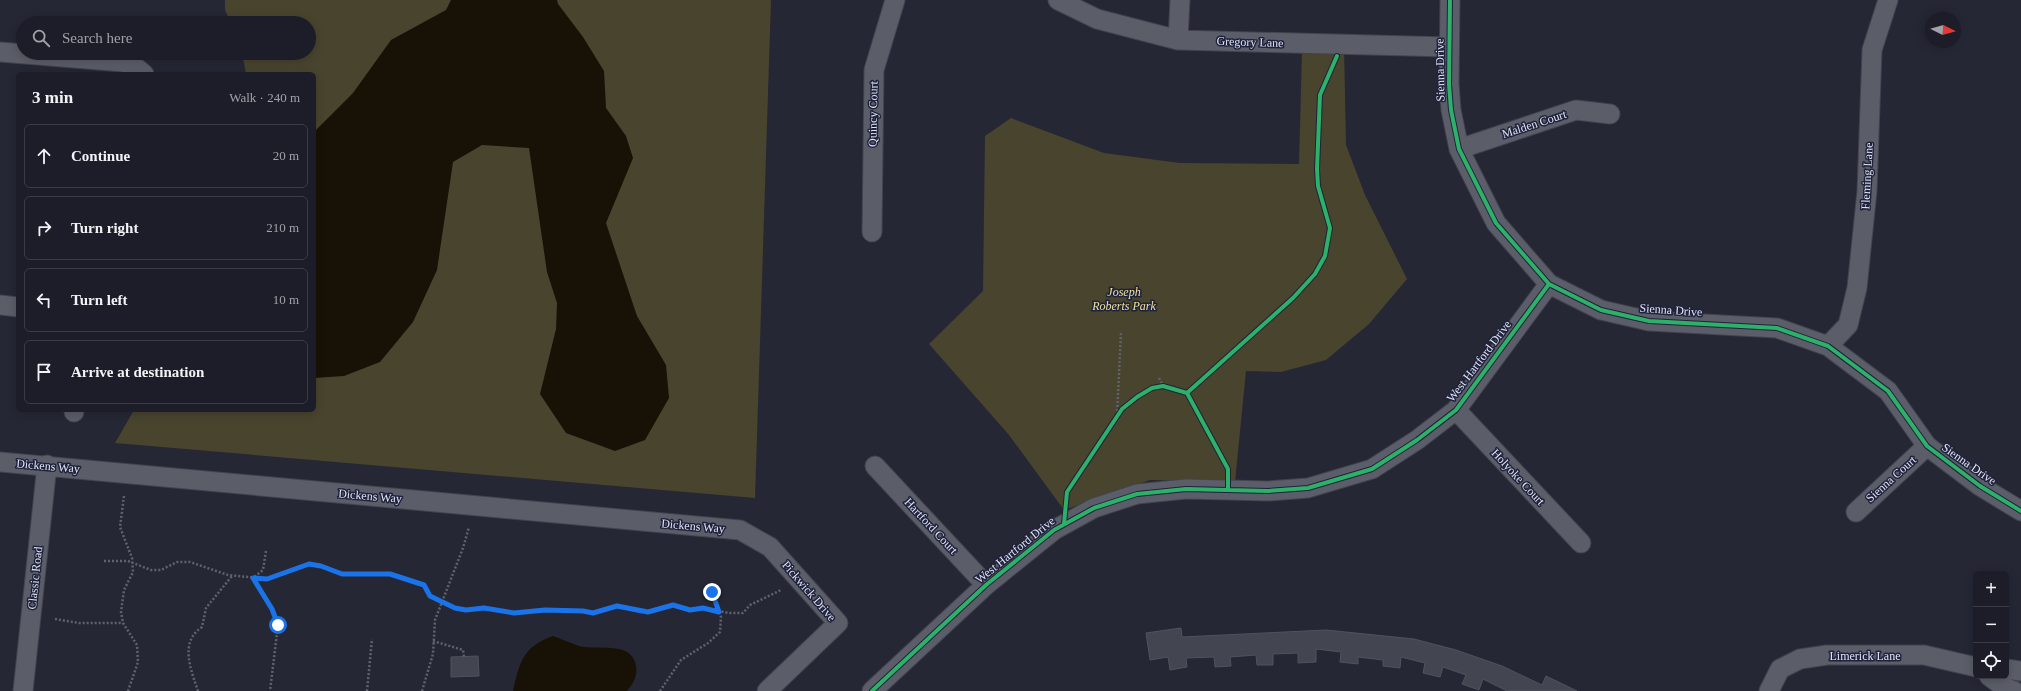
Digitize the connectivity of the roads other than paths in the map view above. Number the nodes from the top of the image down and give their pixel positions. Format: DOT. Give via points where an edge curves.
graph roads {
  1 [pos="895,0"];
  2 [pos="1058,0"];
  3 [pos="1180,0"];
  4 [pos="1450,0"];
  5 [pos="1888,0"];
  6 [pos="1178,40"];
  7 [pos="1449,47"];
  8 [pos="0,52"];
  9 [pos="16,53"];
  10 [pos="99,60"];
  11 [pos="141,71"];
  12 [pos="1610,114"];
  13 [pos="1459,148"];
  14 [pos="872,232"];
  15 [pos="1549,284"];
  16 [pos="0,305"];
  17 [pos="16,307"];
  18 [pos="1828,346"];
  19 [pos="1456,410"];
  20 [pos="1927,446"];
  21 [pos="0,462"];
  22 [pos="48,465"];
  23 [pos="875,466"];
  24 [pos="2021,511"];
  25 [pos="1856,512"];
  26 [pos="740,530"];
  27 [pos="1581,544"];
  28 [pos="986,585"];
  29 [pos="1973,666"];
  30 [pos="2009,669"];
  31 [pos="2021,671"];
  32 [pos="1993,679"];
  33 [pos="23,691"];
  34 [pos="766,691"];
  35 [pos="872,691"];
  36 [pos="1769,691"];
  37 [pos="2014,691"];
  1 -- 14 [label="street, Quincy Court" via="874,70"];
  2 -- 6 [label="street, Gregory Lane" via="1097,19"];
  3 -- 6 [label="street"];
  4 -- 7 [label="street, Sienna Drive"];
  5 -- 18 [label="street, Fleming Lane" via="1872,50 1867,191 1857,288 1848,325"];
  6 -- 7 [label="street, Gregory Lane"];
  7 -- 13 [label="street, Sienna Drive" via="1450,110"];
  8 -- 9 [label="street"];
  10 -- 11 [label="street" via="124,62"];
  12 -- 13 [label="street, Malden Court" via="1576,110"];
  13 -- 15 [label="street, Sienna Drive" via="1496,223"];
  15 -- 18 [label="street, Sienna Drive" via="1601,310 1650,321 1777,328"];
  15 -- 19 [label="street, West Hartford Drive"];
  16 -- 17 [label="street"];
  18 -- 20 [label="street, Sienna Drive" via="1888,391"];
  19 -- 27 [label="street, Holyoke Court"];
  19 -- 28 [label="street, West Hartford Drive" via="1417,440 1372,469 1308,488 1268,491 1186,488 1137,494 1094,508 1054,530"];
  20 -- 24 [label="street, Sienna Drive" via="1980,486"];
  20 -- 25 [label="street, Sienna Court"];
  21 -- 22 [label="street, Dickens Way"];
  22 -- 26 [label="street, Dickens Way"];
  22 -- 33 [label="street, Classic Road"];
  23 -- 28 [label="street, Hartford Court"];
  26 -- 34 [label="street, Pickwick Drive" via="770,547 838,623"];
  28 -- 35 [label="street, West Hartford Drive"];
  29 -- 36 [label="street, Limerick Lane" via="1924,655 1827,655 1800,659 1780,669"];
  30 -- 31 [label="street"];
  32 -- 37 [label="street"];
}
